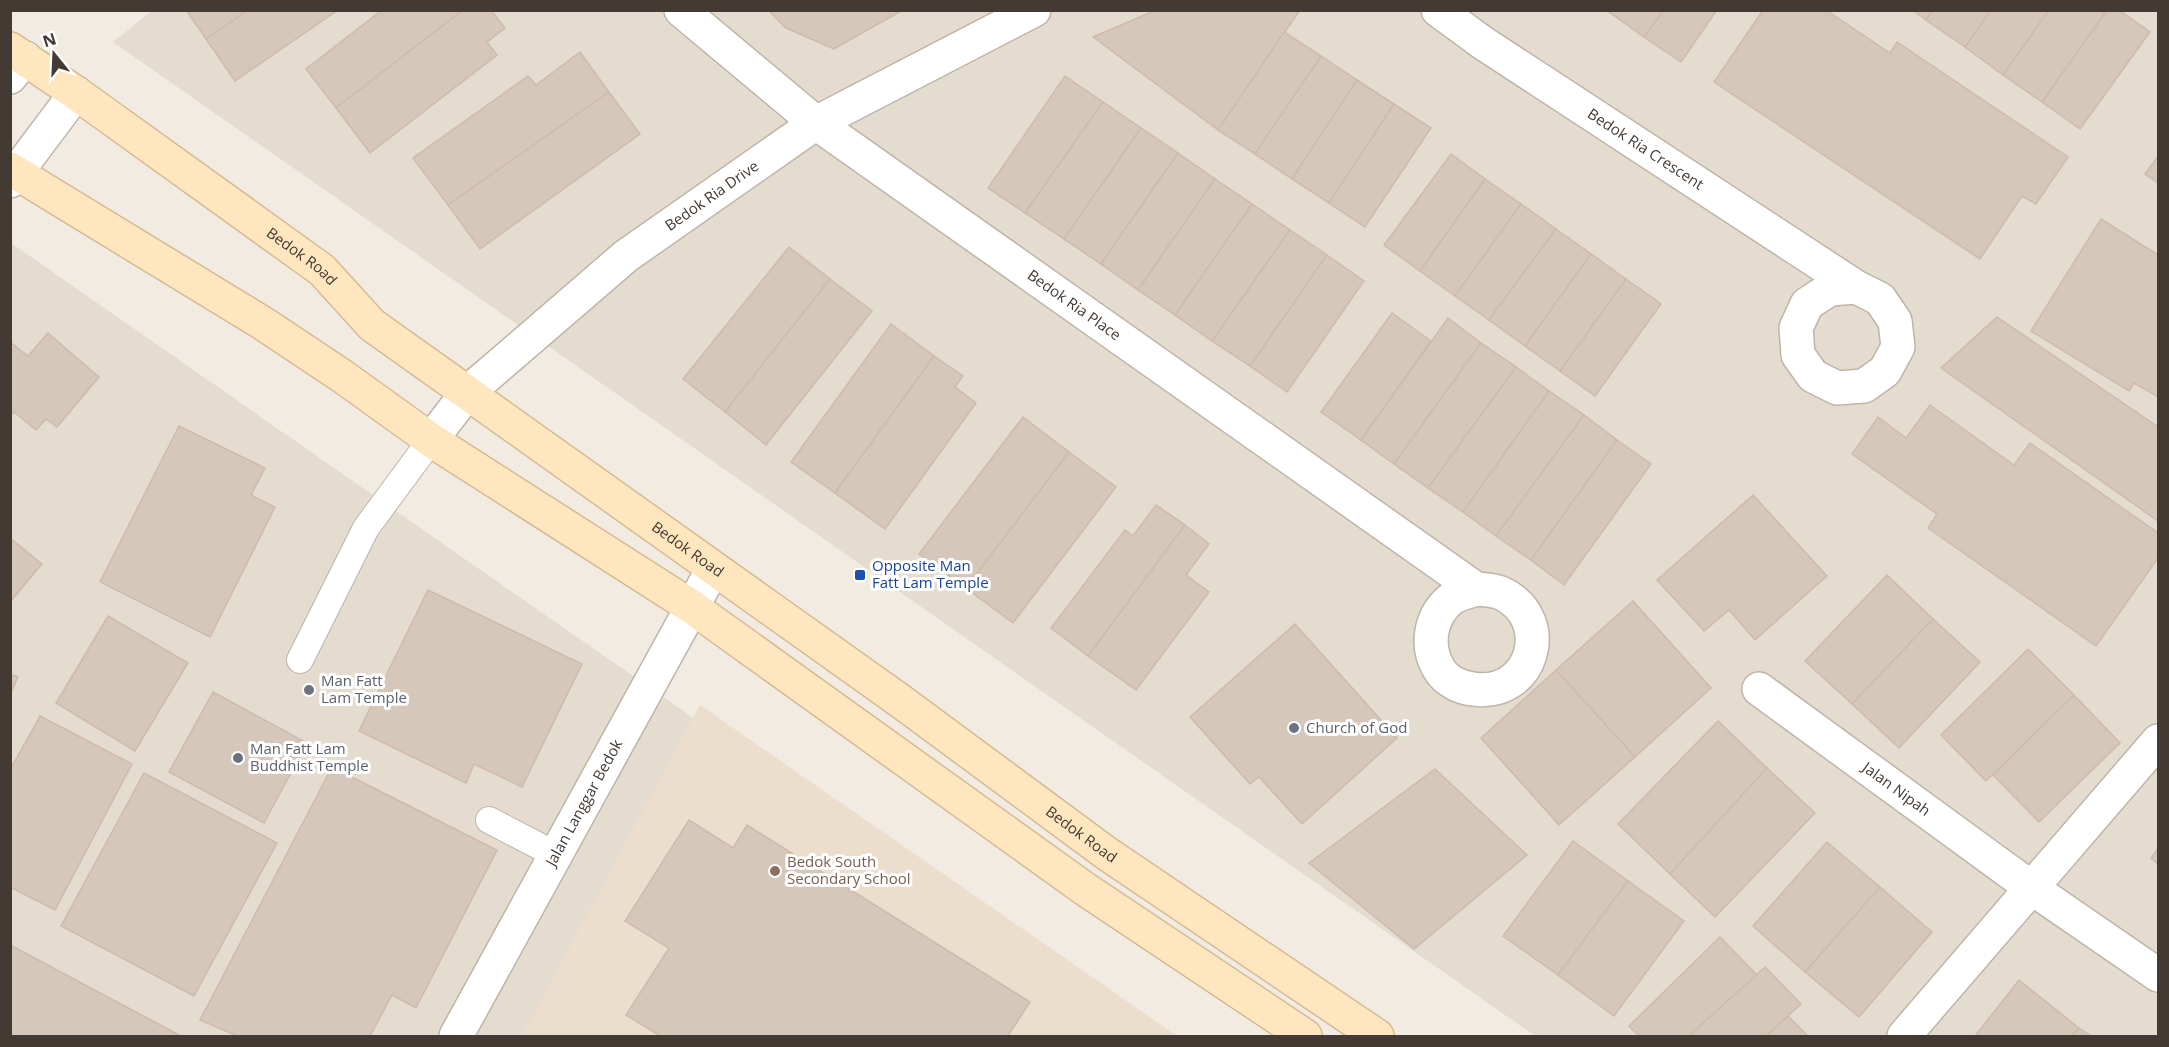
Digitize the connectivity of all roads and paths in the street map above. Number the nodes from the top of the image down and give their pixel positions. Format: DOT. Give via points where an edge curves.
graph roads {
  1 [pos="681,10"];
  2 [pos="1034,10"];
  3 [pos="1438,10"];
  4 [pos="15,61"];
  5 [pos="76,93"];
  6 [pos="816,123"];
  7 [pos="13,174"];
  8 [pos="1856,287"];
  9 [pos="467,393"];
  10 [pos="431,440"];
  11 [pos="713,569"];
  12 [pos="1476,589"];
  13 [pos="692,607"];
  14 [pos="300,660"];
  15 [pos="1759,689"];
  16 [pos="2158,741"];
  17 [pos="489,820"];
  18 [pos="556,855"];
  19 [pos="2033,889"];
  20 [pos="2158,975"];
  21 [pos="456,1036"];
  22 [pos="1305,1036"];
  23 [pos="1377,1036"];
  24 [pos="1904,1036"];
  1 -- 6 [label="street, Bedok Ria Place"];
  2 -- 6 [label="street, Bedok Ria Drive"];
  3 -- 8 [label="street, Bedok Ria Crescent"];
  4 -- 5 [label="main road, Bedok Road"];
  5 -- 7 [label="street"];
  5 -- 9 [label="main road, Bedok Road" via="322,270 372,325"];
  6 -- 9 [label="street, Bedok Ria Drive" via="626,256"];
  6 -- 12 [label="street, Bedok Ria Place"];
  7 -- 10 [label="main road" via="264,324"];
  9 -- 10 [label="street, Bedok Ria Drive"];
  9 -- 11 [label="main road, Bedok Road"];
  10 -- 13 [label="main road"];
  10 -- 14 [label="lane" via="366,528"];
  11 -- 13 [label="street, Jalan Langgar Bedok"];
  11 -- 23 [label="main road, Bedok Road" via="1106,853"];
  13 -- 18 [label="street, Jalan Langgar Bedok"];
  13 -- 22 [label="main road" via="1084,889"];
  15 -- 19 [label="street, Jalan Nipah"];
  16 -- 19 [label="street"];
  17 -- 18 [label="lane"];
  18 -- 21 [label="street, Jalan Langgar Bedok"];
  19 -- 20 [label="street, Jalan Nipah"];
  19 -- 24 [label="street"];
}
